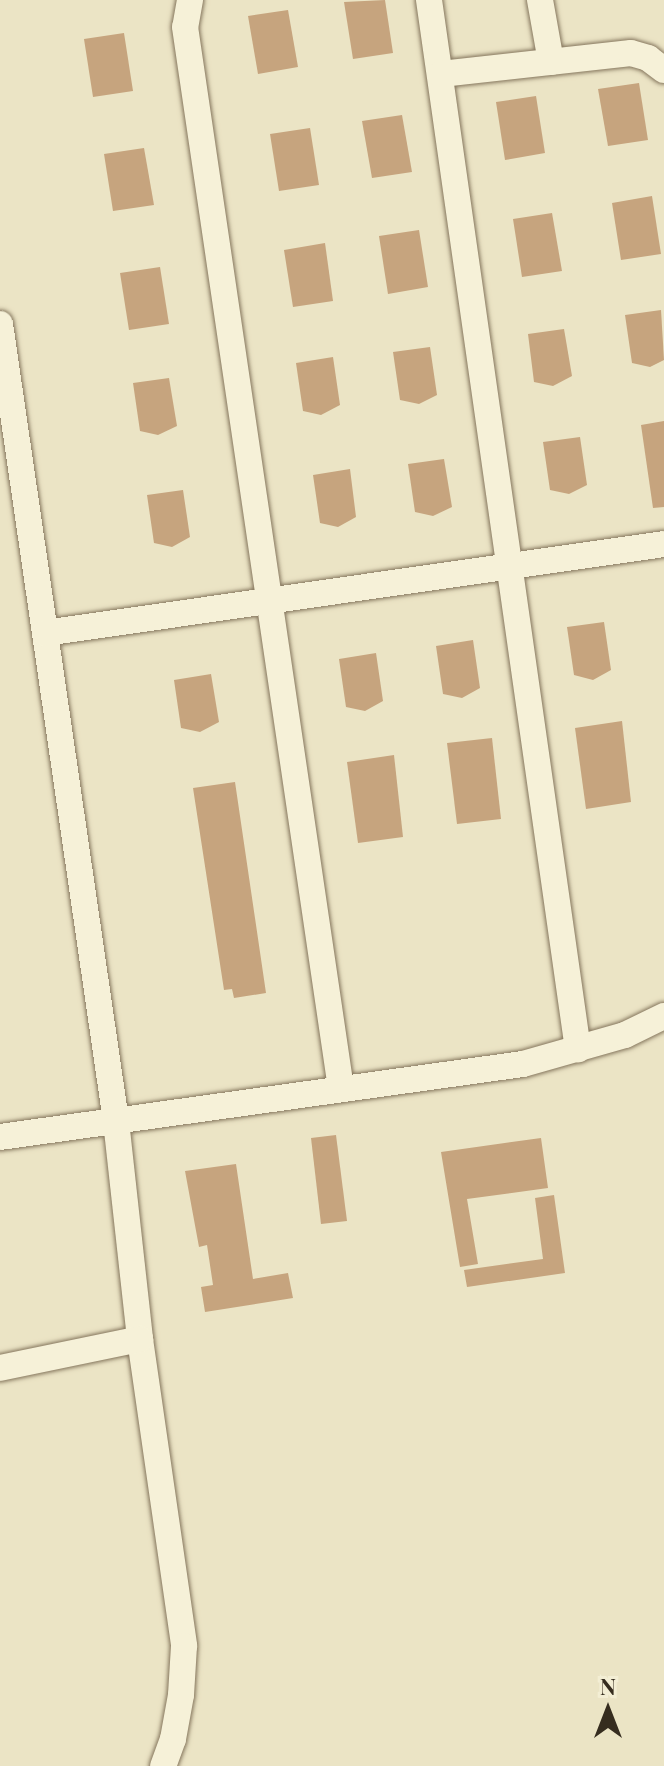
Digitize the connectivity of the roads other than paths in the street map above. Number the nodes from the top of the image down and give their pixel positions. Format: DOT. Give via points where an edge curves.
graph roads {
  1 [pos="190,0"];
  2 [pos="429,0"];
  3 [pos="540,0"];
  4 [pos="551,62"];
  5 [pos="664,70"];
  6 [pos="441,74"];
  7 [pos="0,324"];
  8 [pos="664,544"];
  9 [pos="509,565"];
  10 [pos="269,599"];
  11 [pos="45,633"];
  12 [pos="664,1016"];
  13 [pos="578,1049"];
  14 [pos="341,1088"];
  15 [pos="116,1121"];
  16 [pos="0,1137"];
  17 [pos="140,1339"];
  18 [pos="0,1368"];
  19 [pos="163,1766"];
  1 -- 10 [label="street" via="185,27"];
  2 -- 6 [label="street"];
  3 -- 4 [label="street"];
  4 -- 5 [label="street" via="631,53"];
  4 -- 6 [label="street"];
  6 -- 9 [label="street"];
  7 -- 11 [label="street"];
  8 -- 9 [label="street"];
  9 -- 10 [label="street"];
  9 -- 13 [label="street"];
  10 -- 11 [label="street"];
  10 -- 14 [label="street"];
  11 -- 15 [label="street"];
  12 -- 13 [label="street"];
  13 -- 14 [label="street" via="523,1064"];
  14 -- 15 [label="street"];
  15 -- 16 [label="street"];
  15 -- 17 [label="street"];
  17 -- 18 [label="street"];
  17 -- 19 [label="street" via="184,1646 181,1695"];
}
